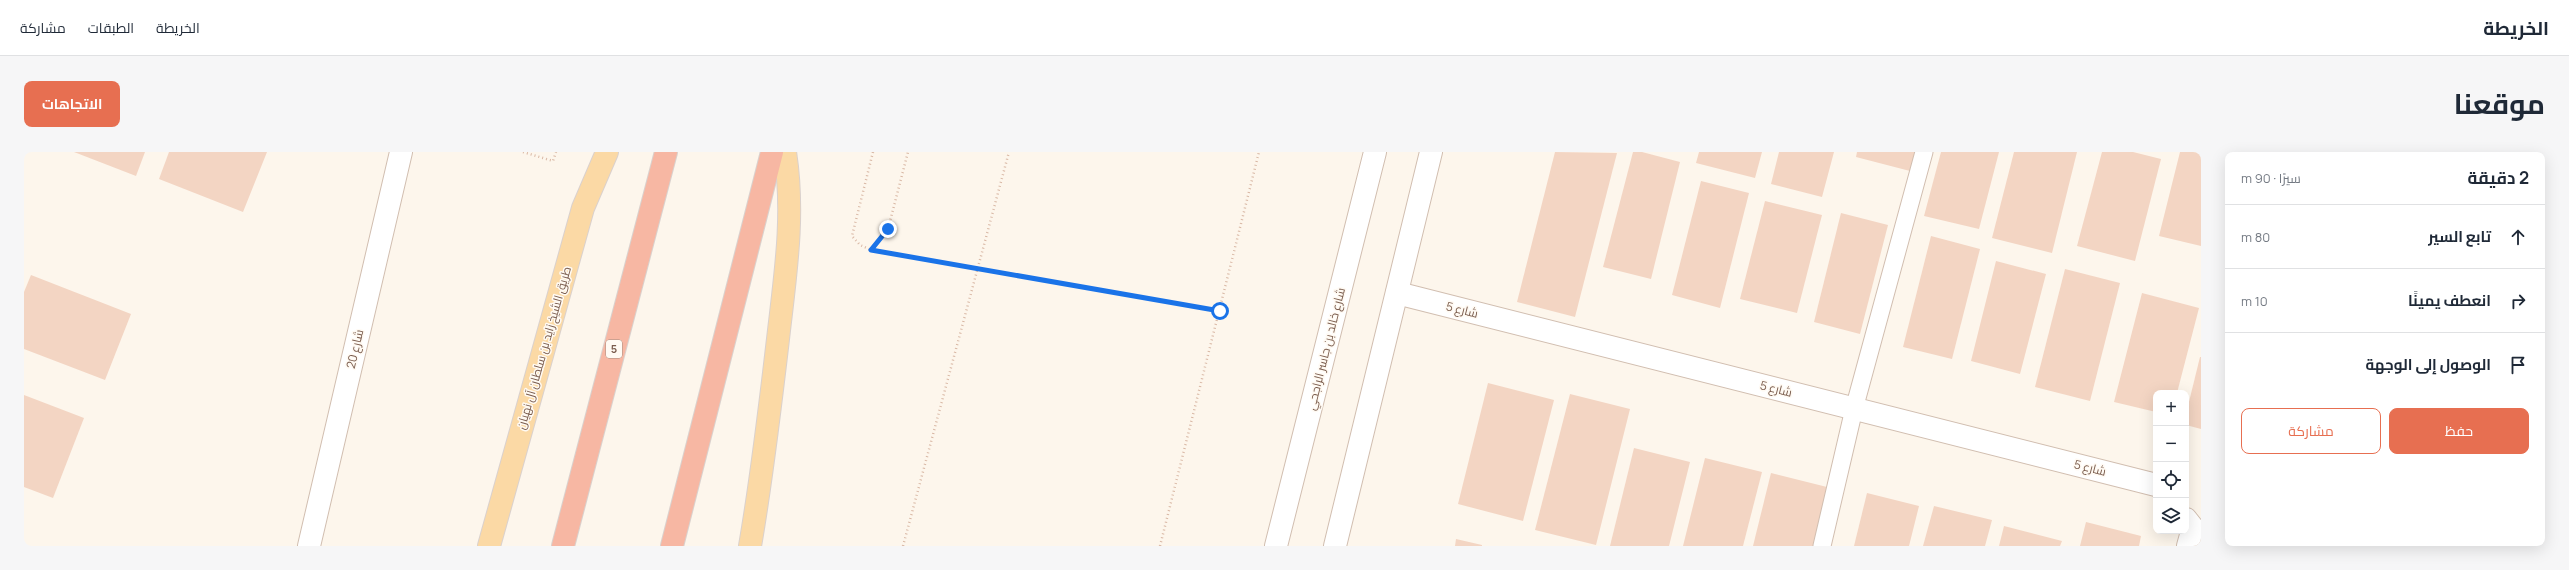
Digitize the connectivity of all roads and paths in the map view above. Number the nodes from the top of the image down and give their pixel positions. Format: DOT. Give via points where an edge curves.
graph roads {
  1 [pos="401,152"];
  2 [pos="523,152"];
  3 [pos="556,152"];
  4 [pos="607,152"];
  5 [pos="666,152"];
  6 [pos="772,152"];
  7 [pos="785,152"];
  8 [pos="873,152"];
  9 [pos="908,152"];
  10 [pos="1009,152"];
  11 [pos="1259,152"];
  12 [pos="1375,152"];
  13 [pos="1432,152"];
  14 [pos="1924,152"];
  15 [pos="871,250"];
  16 [pos="977,270"];
  17 [pos="1397,293"];
  18 [pos="1220,311"];
  19 [pos="1854,409"];
  20 [pos="2153,484"];
  21 [pos="2189,523"];
  22 [pos="309,546"];
  23 [pos="489,546"];
  24 [pos="563,546"];
  25 [pos="672,546"];
  26 [pos="750,546"];
  27 [pos="903,546"];
  28 [pos="1160,546"];
  29 [pos="1276,546"];
  30 [pos="1335,546"];
  31 [pos="1822,546"];
  32 [pos="2188,546"];
  1 -- 22 [label="street, شارع 20"];
  2 -- 3 [label="path" via="553,161"];
  4 -- 23 [label="main road, طريق الشيخ زايد بن سلطان آل نهيان" via="583,208"];
  5 -- 24 [label="highway, 5"];
  6 -- 25 [label="highway"];
  7 -- 26 [label="main road" via="789,178 789,243 764,463"];
  8 -- 15 [label="path" via="852,236 860,245"];
  9 -- 15 [label="path" via="888,229"];
  10 -- 16 [label="path"];
  11 -- 18 [label="path"];
  12 -- 29 [label="street, شارع خالد بن جاسر الراجحي"];
  13 -- 17 [label="street"];
  14 -- 19 [label="lane"];
  15 -- 16 [label="path"];
  16 -- 18 [label="path"];
  16 -- 27 [label="path"];
  17 -- 19 [label="street, شارع 5"];
  17 -- 30 [label="street"];
  18 -- 28 [label="path"];
  19 -- 20 [label="street, شارع 5"];
  19 -- 31 [label="lane"];
  21 -- 32 [label="street" via="2193,528"];
}
